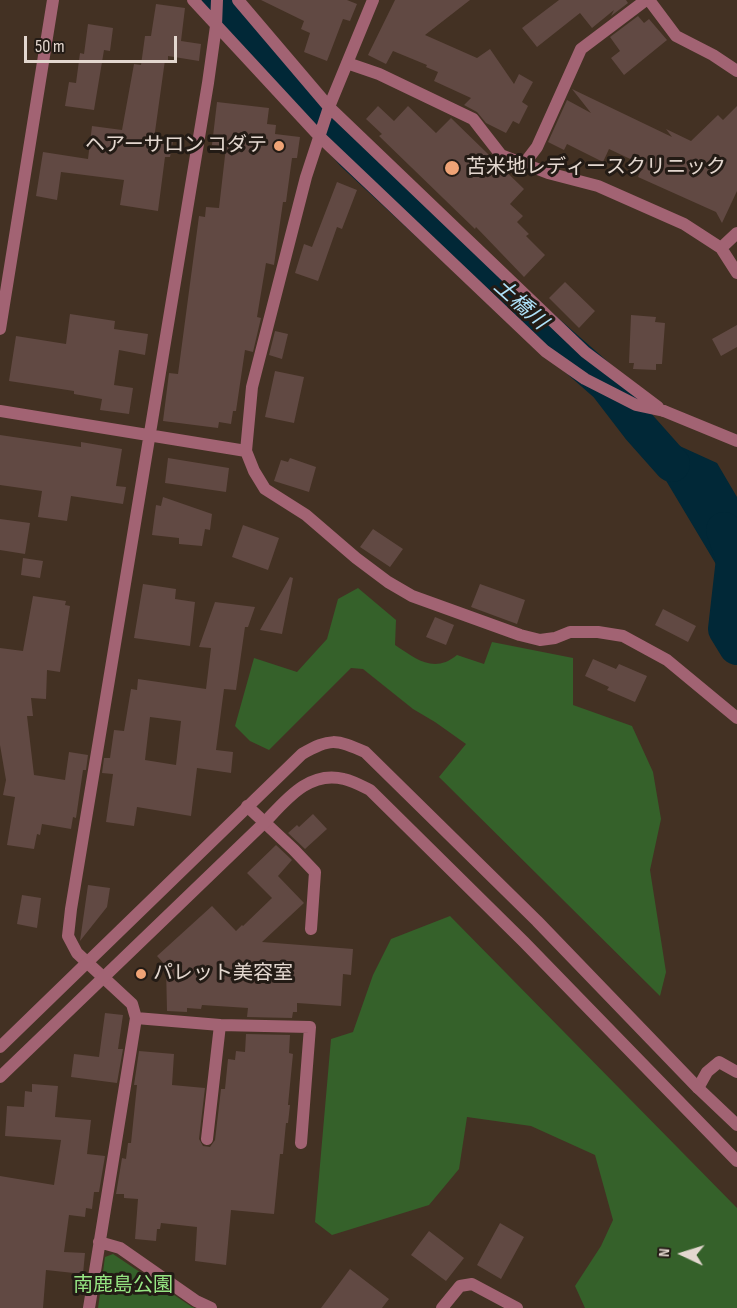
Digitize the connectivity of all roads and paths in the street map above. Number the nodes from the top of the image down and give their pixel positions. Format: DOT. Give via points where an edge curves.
graph roads {
  1 [pos="53,0"];
  2 [pos="193,0"];
  3 [pos="217,0"];
  4 [pos="238,0"];
  5 [pos="373,0"];
  6 [pos="648,0"];
  7 [pos="216,26"];
  8 [pos="347,63"];
  9 [pos="737,71"];
  10 [pos="329,106"];
  11 [pos="319,136"];
  12 [pos="524,164"];
  13 [pos="737,233"];
  14 [pos="721,248"];
  15 [pos="737,273"];
  16 [pos="0,329"];
  17 [pos="0,411"];
  18 [pos="663,411"];
  19 [pos="148,436"];
  20 [pos="737,441"];
  21 [pos="246,451"];
  22 [pos="737,718"];
  23 [pos="247,806"];
  24 [pos="265,822"];
  25 [pos="311,929"];
  26 [pos="88,963"];
  27 [pos="105,978"];
  28 [pos="136,1018"];
  29 [pos="220,1025"];
  30 [pos="0,1047"];
  31 [pos="737,1072"];
  32 [pos="0,1077"];
  33 [pos="698,1088"];
  34 [pos="737,1125"];
  35 [pos="207,1140"];
  36 [pos="301,1143"];
  37 [pos="737,1161"];
  38 [pos="99,1242"];
  39 [pos="89,1308"];
  40 [pos="211,1308"];
  41 [pos="442,1308"];
  42 [pos="517,1308"];
  1 -- 16 [label="street"];
  2 -- 7 [label="street"];
  3 -- 7 [label="street"];
  4 -- 10 [label="street"];
  5 -- 8 [label="street"];
  6 -- 9 [label="street" via="676,36"];
  6 -- 12 [label="street" via="581,49 537,147"];
  7 -- 11 [label="street"];
  7 -- 19 [label="street"];
  8 -- 10 [label="street"];
  8 -- 12 [label="street" via="473,119 501,155"];
  10 -- 11 [label="street"];
  10 -- 18 [label="street" via="585,352"];
  11 -- 18 [label="street" via="545,351 585,379 636,405"];
  11 -- 21 [label="street" via="252,387"];
  12 -- 14 [label="street" via="598,186 684,224"];
  13 -- 14 [label="street"];
  14 -- 15 [label="street"];
  17 -- 19 [label="street"];
  18 -- 20 [label="street"];
  19 -- 21 [label="street"];
  19 -- 26 [label="street" via="71,909 68,936"];
  21 -- 22 [label="street" via="265,489 306,514 356,558 412,596 540,640 570,632 623,636 667,660"];
  23 -- 24 [label="street"];
  23 -- 26 [label="street"];
  23 -- 33 [label="street" via="302,754 321,743 342,742 365,752 537,921"];
  24 -- 25 [label="street" via="315,872"];
  24 -- 27 [label="street"];
  24 -- 37 [label="street" via="297,789 320,778 343,778 370,790"];
  26 -- 27 [label="street"];
  26 -- 30 [label="street"];
  27 -- 28 [label="street" via="132,1004"];
  27 -- 32 [label="street"];
  28 -- 29 [label="street"];
  28 -- 38 [label="street"];
  29 -- 35 [label="street"];
  29 -- 36 [label="street" via="310,1027"];
  31 -- 33 [label="street" via="719,1062 707,1072"];
  33 -- 34 [label="street"];
  38 -- 39 [label="street"];
  38 -- 40 [label="street" via="120,1248"];
  41 -- 42 [label="street" via="460,1286 472,1284"];
}
